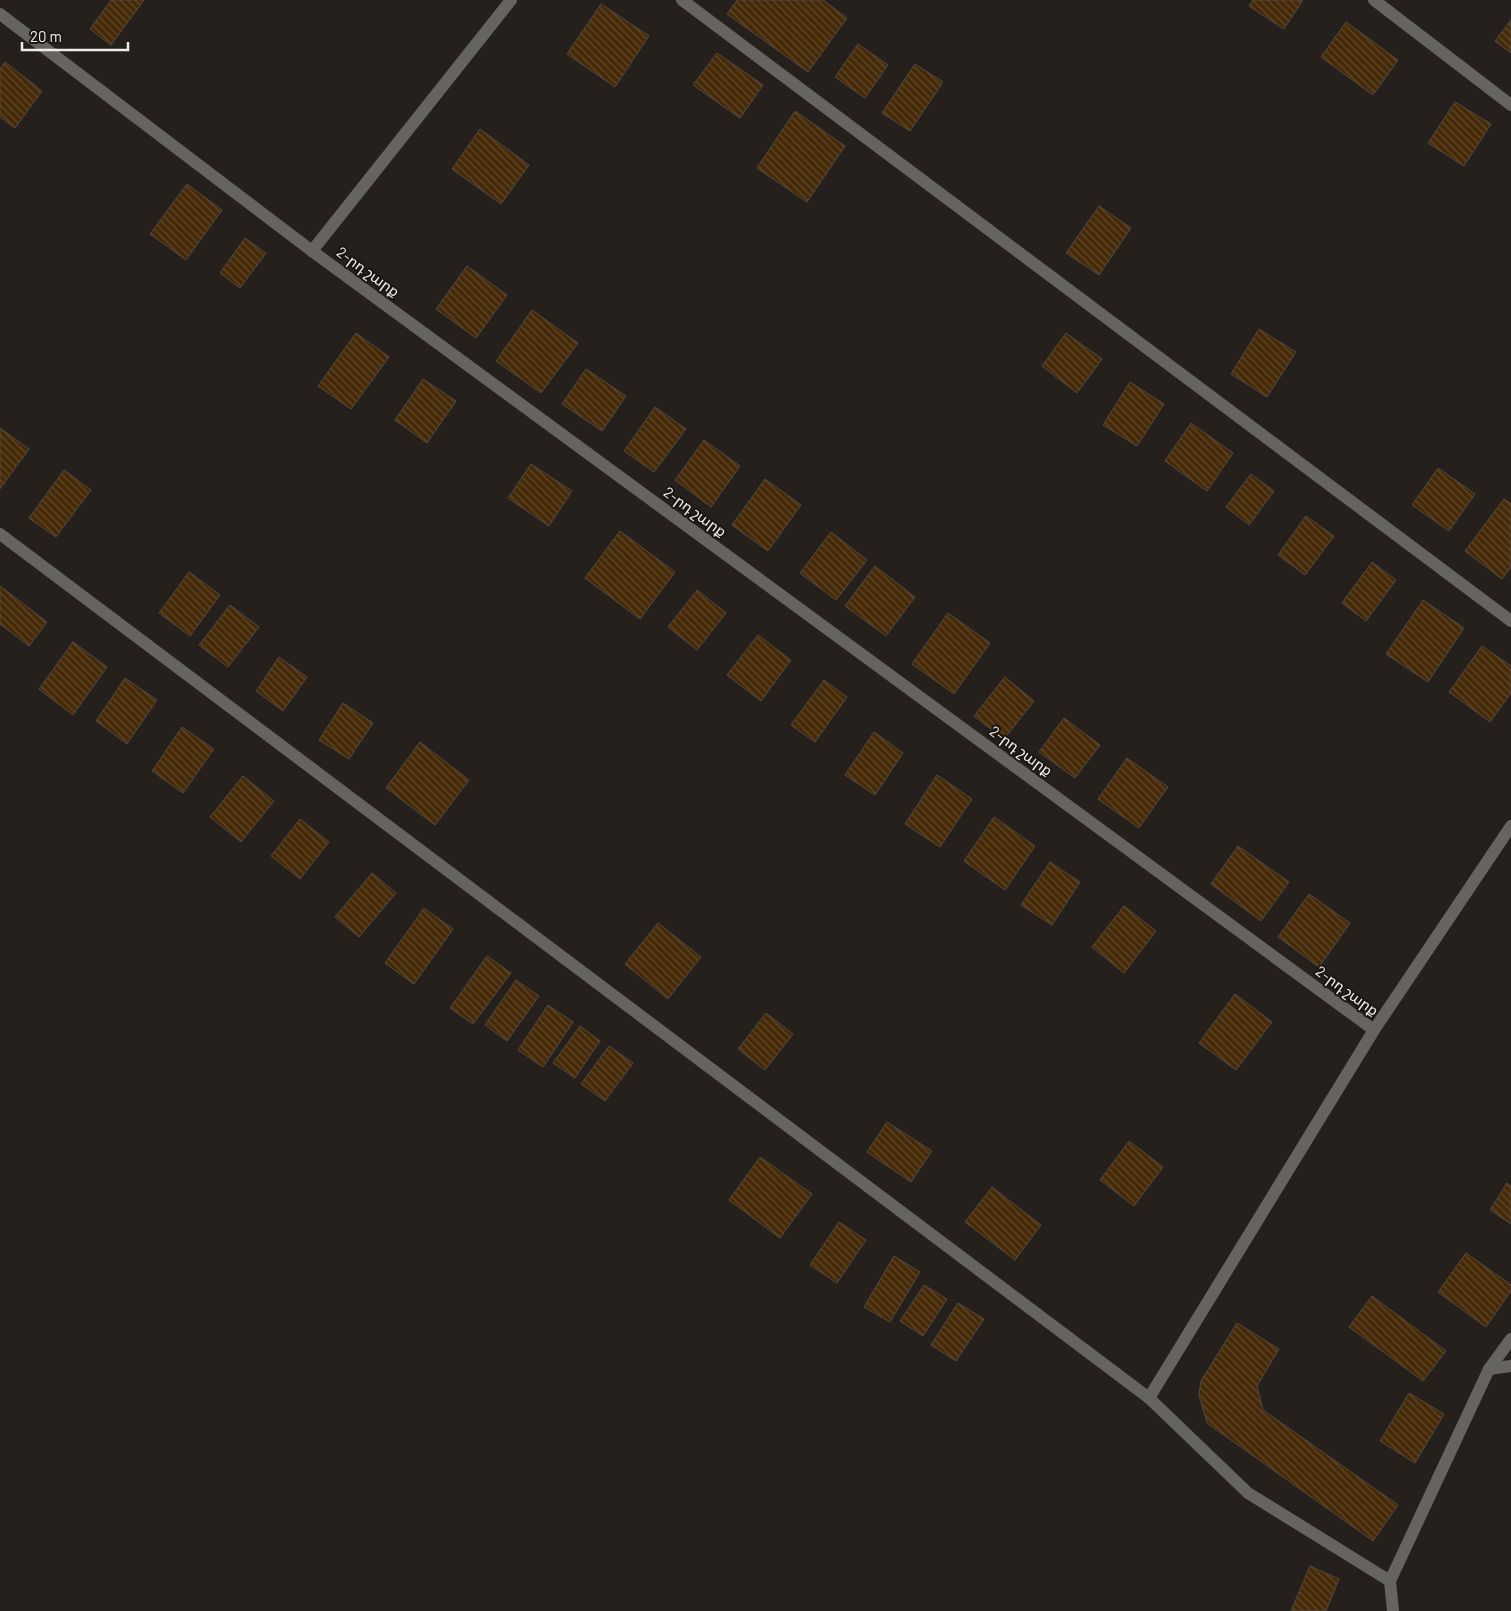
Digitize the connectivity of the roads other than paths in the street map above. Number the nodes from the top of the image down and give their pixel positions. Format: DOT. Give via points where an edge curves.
graph roads {
  1 [pos="511,0"];
  2 [pos="682,0"];
  3 [pos="1374,0"];
  4 [pos="0,14"];
  5 [pos="1511,105"];
  6 [pos="312,251"];
  7 [pos="0,534"];
  8 [pos="1511,621"];
  9 [pos="1511,826"];
  10 [pos="1374,1030"];
  11 [pos="1511,1339"];
  12 [pos="1511,1366"];
  13 [pos="1489,1369"];
  14 [pos="1149,1398"];
  15 [pos="1390,1581"];
  16 [pos="1393,1611"];
  1 -- 6 [label="street"];
  2 -- 8 [label="street"];
  3 -- 5 [label="street"];
  4 -- 6 [label="street, 2-րդ շարք"];
  6 -- 10 [label="street, 2-րդ շարք"];
  7 -- 14 [label="street"];
  9 -- 10 [label="street"];
  10 -- 14 [label="street"];
  11 -- 13 [label="street"];
  12 -- 13 [label="street"];
  13 -- 15 [label="street"];
  14 -- 15 [label="street" via="1248,1493"];
  15 -- 16 [label="street"];
}
